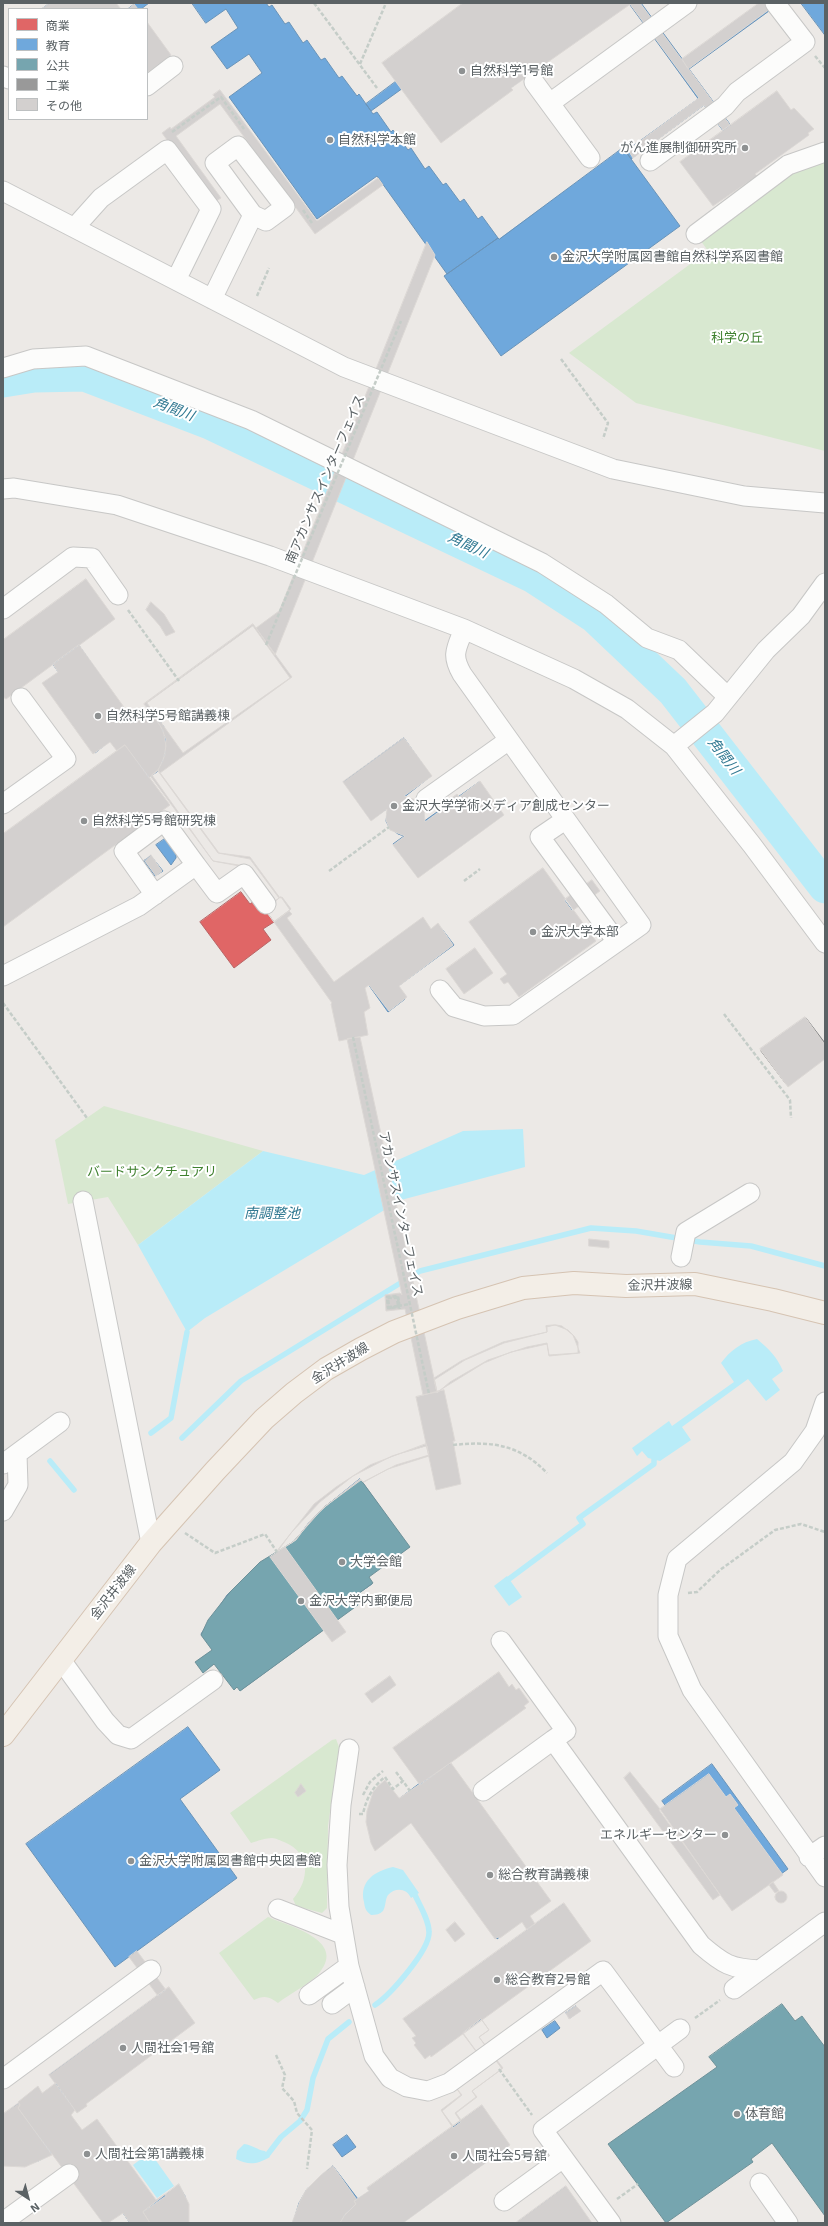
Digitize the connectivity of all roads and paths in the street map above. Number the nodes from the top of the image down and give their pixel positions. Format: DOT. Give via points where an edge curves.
graph roads {
  1 [pos="314,3"];
  2 [pos="386,3"];
  3 [pos="687,3"];
  4 [pos="775,3"];
  5 [pos="360,64"];
  6 [pos="173,66"];
  7 [pos="534,82"];
  8 [pos="148,85"];
  9 [pos="377,88"];
  10 [pos="550,103"];
  11 [pos="825,152"];
  12 [pos="590,158"];
  13 [pos="650,161"];
  14 [pos="3,191"];
  15 [pos="253,215"];
  16 [pos="75,227"];
  17 [pos="696,234"];
  18 [pos="270,268"];
  19 [pos="176,280"];
  20 [pos="257,296"];
  21 [pos="212,299"];
  22 [pos="402,321"];
  23 [pos="561,358"];
  24 [pos="3,368"];
  25 [pos="603,439"];
  26 [pos="3,488"];
  27 [pos="825,503"];
  28 [pos="825,583"];
  29 [pos="118,595"];
  30 [pos="825,607"];
  31 [pos="3,609"];
  32 [pos="801,616"];
  33 [pos="464,630"];
  34 [pos="266,645"];
  35 [pos="179,680"];
  36 [pos="728,697"];
  37 [pos="21,698"];
  38 [pos="509,740"];
  39 [pos="674,746"];
  40 [pos="426,799"];
  41 [pos="3,804"];
  42 [pos="565,820"];
  43 [pos="389,826"];
  44 [pos="196,865"];
  45 [pos="480,869"];
  46 [pos="329,871"];
  47 [pos="464,881"];
  48 [pos="156,894"];
  49 [pos="266,904"];
  50 [pos="617,942"];
  51 [pos="825,943"];
  52 [pos="3,976"];
  53 [pos="440,990"];
  54 [pos="3,1003"];
  55 [pos="724,1014"];
  56 [pos="354,1037"];
  57 [pos="87,1118"];
  58 [pos="792,1118"];
  59 [pos="750,1193"];
  60 [pos="83,1201"];
  61 [pos="682,1254"];
  62 [pos="410,1304"];
  63 [pos="400,1310"];
  64 [pos="825,1313"];
  65 [pos="429,1394"];
  66 [pos="825,1402"];
  67 [pos="60,1422"];
  68 [pos="453,1445"];
  69 [pos="10,1459"];
  70 [pos="547,1473"];
  71 [pos="3,1511"];
  72 [pos="825,1532"];
  73 [pos="186,1533"];
  74 [pos="151,1543"];
  75 [pos="277,1552"];
  76 [pos="668,1595"];
  77 [pos="501,1641"];
  78 [pos="61,1660"];
  79 [pos="212,1680"];
  80 [pos="3,1735"];
  81 [pos="553,1740"];
  82 [pos="349,1749"];
  83 [pos="383,1771"];
  84 [pos="396,1772"];
  85 [pos="403,1781"];
  86 [pos="410,1790"];
  87 [pos="483,1791"];
  88 [pos="361,1797"];
  89 [pos="340,1814"];
  90 [pos="825,1846"];
  91 [pos="809,1856"];
  92 [pos="825,1877"];
  93 [pos="278,1909"];
  94 [pos="825,1922"];
  95 [pos="342,1934"];
  96 [pos="349,1966"];
  97 [pos="151,1970"];
  98 [pos="760,1970"];
  99 [pos="355,1987"];
  100 [pos="734,1989"];
  101 [pos="309,1995"];
  102 [pos="332,2004"];
  103 [pos="680,2029"];
  104 [pos="658,2046"];
  105 [pos="488,2054"];
  106 [pos="276,2055"];
  107 [pos="674,2067"];
  108 [pos="3,2079"];
  109 [pos="543,2130"];
  110 [pos="563,2158"];
  111 [pos="307,2169"];
  112 [pos="69,2174"];
  113 [pos="760,2183"];
  114 [pos="638,2184"];
  115 [pos="504,2201"];
  116 [pos="607,2217"];
  117 [pos="3,2222"];
  118 [pos="788,2223"];
  1 -- 5 [label="path"];
  2 -- 5 [label="path"];
  3 -- 10 [label="street"];
  4 -- 13 [label="street" via="805,42 737,92 725,106"];
  5 -- 9 [label="path"];
  6 -- 8 [label="street"];
  7 -- 10 [label="street"];
  10 -- 12 [label="street"];
  11 -- 17 [label="street" via="788,165"];
  14 -- 16 [label="street"];
  15 -- 21 [label="street"];
  16 -- 19 [label="street"];
  16 -- 19 [label="street" via="101,198 166,150 211,209"];
  18 -- 20 [label="path"];
  19 -- 21 [label="street"];
  21 -- 27 [label="street" via="344,367 613,469 744,496"];
  22 -- 34 [label="path, 南アカンサスインターフェイス, bridge"];
  23 -- 25 [label="path" via="608,423"];
  24 -- 36 [label="street" via="33,359 86,356 251,420 542,563 606,604 647,638 679,650"];
  26 -- 33 [label="street" via="117,505 270,556"];
  28 -- 32 [label="street"];
  29 -- 31 [label="street" via="92,558 73,557"];
  29 -- 35 [label="path"];
  30 -- 32 [label="street"];
  32 -- 36 [label="street" via="766,650"];
  33 -- 38 [label="street" via="454,653 455,662"];
  33 -- 39 [label="street" via="574,679 627,709"];
  36 -- 39 [label="street" via="715,713"];
  37 -- 41 [label="street" via="66,758"];
  38 -- 40 [label="street"];
  38 -- 42 [label="street"];
  39 -- 51 [label="street"];
  42 -- 50 [label="street" via="641,925"];
  42 -- 50 [label="street" via="540,837"];
  43 -- 46 [label="path"];
  44 -- 48 [label="street"];
  44 -- 48 [label="street" via="164,821 124,851"];
  44 -- 49 [label="street" via="216,893 244,874"];
  45 -- 47 [label="path"];
  48 -- 52 [label="street" via="139,906"];
  50 -- 53 [label="street" via="513,1015 484,1016 454,1007"];
  54 -- 57 [label="path"];
  55 -- 58 [label="path" via="790,1100"];
  56 -- 62 [label="path, アカンサスインターフェイス, bridge"];
  59 -- 61 [label="street" via="686,1232"];
  60 -- 74 [label="street"];
  62 -- 63 [label="path, bridge" via="398,1306 389,1307 388,1298 397,1298 398,1306 389,1308 388,1298 398,1297 399,1307 388,1308 387,1297 398,1296"];
  62 -- 65 [label="path, アカンサスインターフェイス, bridge"];
  64 -- 74 [label="main road, 金沢井波線" via="695,1284 567,1284 523,1288 457,1308 394,1332 360,1349 326,1369 294,1393 264,1419"];
  66 -- 76 [label="street" via="815,1431 793,1462 676,1559"];
  67 -- 69 [label="street"];
  68 -- 70 [label="path" via="484,1443 507,1446 529,1457"];
  69 -- 71 [label="street" via="18,1485"];
  72 -- 76 [label="path" via="801,1524 775,1530 720,1570 697,1592"];
  73 -- 75 [label="path" via="215,1553 265,1534"];
  74 -- 78 [label="main road, 金沢井波線"];
  76 -- 91 [label="street" via="668,1636 692,1690"];
  77 -- 81 [label="street" via="566,1731"];
  78 -- 79 [label="street" via="105,1721 118,1735 131,1739"];
  78 -- 80 [label="main road, 金沢井波線"];
  81 -- 87 [label="street"];
  81 -- 98 [label="street" via="701,1945 718,1960 739,1969"];
  82 -- 89 [label="street"];
  83 -- 88 [label="path" via="370,1782"];
  84 -- 85 [label="path"];
  85 -- 86 [label="path"];
  85 -- 89 [label="path" via="393,1789 385,1777 373,1788 365,1804 364,1814"];
  89 -- 95 [label="street" via="337,1865"];
  90 -- 91 [label="street"];
  91 -- 92 [label="street"];
  93 -- 95 [label="street"];
  94 -- 98 [label="street"];
  95 -- 96 [label="street"];
  96 -- 99 [label="street"];
  96 -- 101 [label="street"];
  97 -- 108 [label="street"];
  98 -- 100 [label="street"];
  99 -- 102 [label="street"];
  99 -- 105 [label="street" via="374,2056 390,2078 407,2087 428,2091 449,2083"];
  100 -- 103 [label="path"];
  103 -- 104 [label="street"];
  104 -- 105 [label="street" via="603,1971"];
  104 -- 107 [label="street"];
  104 -- 109 [label="street"];
  105 -- 109 [label="path"];
  106 -- 111 [label="path" via="285,2076 282,2088 294,2101 297,2114 312,2130"];
  109 -- 110 [label="street"];
  110 -- 115 [label="street"];
  110 -- 116 [label="street"];
  112 -- 117 [label="street"];
  113 -- 118 [label="street"];
  114 -- 116 [label="path"];
}
